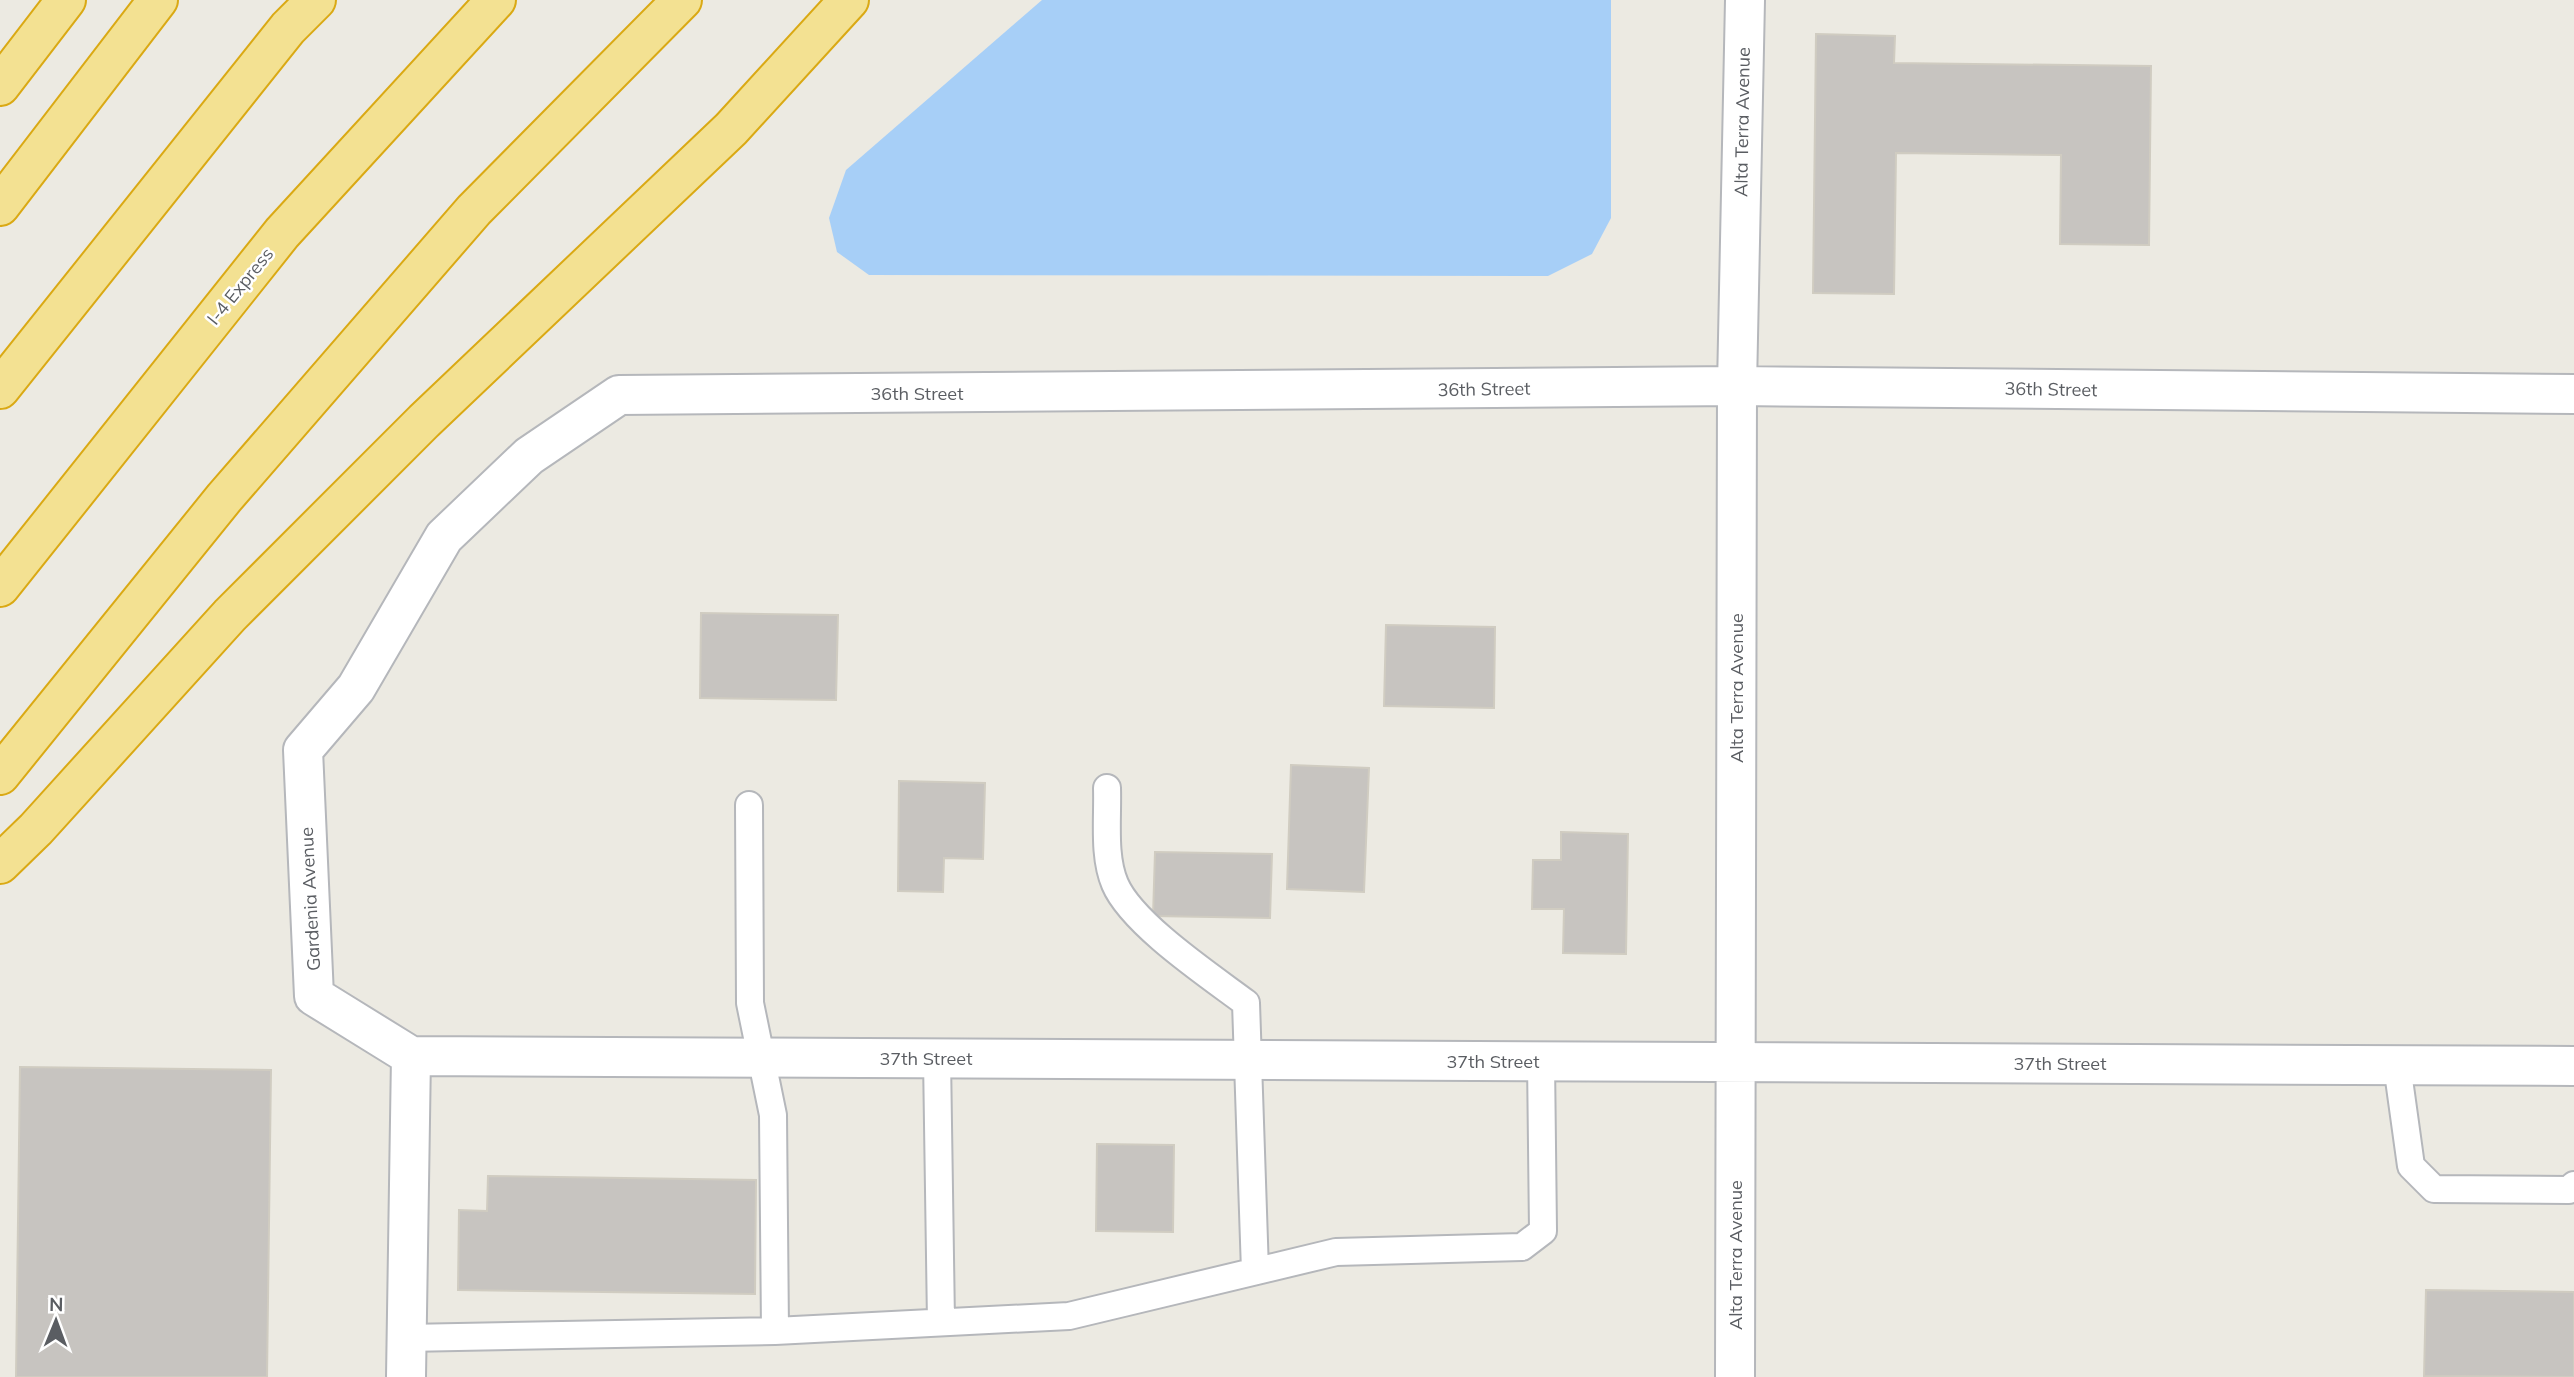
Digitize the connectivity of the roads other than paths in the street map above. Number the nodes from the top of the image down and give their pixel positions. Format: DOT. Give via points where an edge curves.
graph roads {
  1 [pos="66,0"];
  2 [pos="158,0"];
  3 [pos="316,0"];
  4 [pos="496,0"];
  5 [pos="682,0"];
  6 [pos="849,0"];
  7 [pos="1745,0"];
  8 [pos="0,86"];
  9 [pos="0,206"];
  10 [pos="1737,386"];
  11 [pos="0,388"];
  12 [pos="2574,394"];
  13 [pos="444,537"];
  14 [pos="0,587"];
  15 [pos="0,775"];
  16 [pos="1107,788"];
  17 [pos="749,805"];
  18 [pos="0,864"];
  19 [pos="411,1056"];
  20 [pos="761,1057"];
  21 [pos="937,1058"];
  22 [pos="1247,1060"];
  23 [pos="1541,1061"];
  24 [pos="1736,1062"];
  25 [pos="2397,1065"];
  26 [pos="2574,1066"];
  27 [pos="2574,1185"];
  28 [pos="1255,1271"];
  29 [pos="941,1322"];
  30 [pos="775,1331"];
  31 [pos="406,1338"];
  32 [pos="405,1377"];
  33 [pos="1735,1377"];
  1 -- 8 [label="highway"];
  2 -- 9 [label="highway"];
  3 -- 11 [label="highway" via="288,28"];
  4 -- 14 [label="highway, I-4 Express" via="282,233"];
  5 -- 15 [label="highway" via="465,220 224,498"];
  6 -- 18 [label="highway" via="731,129 424,421 230,615"];
  7 -- 10 [label="street, Alta Terra Avenue"];
  10 -- 12 [label="street, 36th Street"];
  10 -- 13 [label="street, 36th Street" via="619,395 529,456"];
  10 -- 24 [label="street, Alta Terra Avenue"];
  13 -- 19 [label="street, Gardenia Avenue" via="356,688 303,750 314,996"];
  16 -- 22 [label="lane" via="1109,860 1116,885 1131,909 1181,955 1245,1003"];
  17 -- 20 [label="lane" via="750,1003"];
  19 -- 20 [label="street, 37th Street"];
  19 -- 31 [label="street"];
  20 -- 21 [label="street, 37th Street"];
  20 -- 30 [label="lane" via="773,1115"];
  21 -- 22 [label="street, 37th Street"];
  21 -- 29 [label="lane"];
  22 -- 23 [label="street, 37th Street"];
  22 -- 28 [label="lane"];
  23 -- 24 [label="street, 37th Street"];
  23 -- 28 [label="lane" via="1543,1231 1522,1247 1336,1252"];
  24 -- 25 [label="street, 37th Street"];
  24 -- 33 [label="street, Alta Terra Avenue"];
  25 -- 26 [label="street, 37th Street"];
  25 -- 27 [label="lane" via="2411,1166 2434,1189 2569,1189"];
  28 -- 29 [label="lane" via="1069,1316"];
  29 -- 30 [label="lane"];
  30 -- 31 [label="lane"];
  31 -- 32 [label="street"];
}
